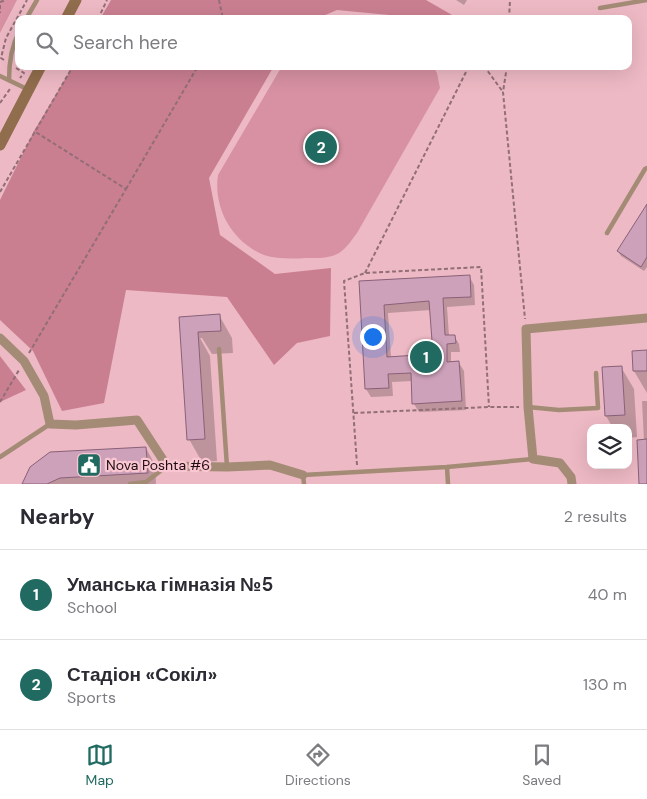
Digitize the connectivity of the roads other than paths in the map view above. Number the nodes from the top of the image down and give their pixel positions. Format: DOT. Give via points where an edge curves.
graph roads {
  1 [pos="37,0"];
  2 [pos="76,0"];
  3 [pos="647,0"];
  4 [pos="600,8"];
  5 [pos="28,15"];
  6 [pos="68,15"];
  7 [pos="15,39"];
  8 [pos="39,70"];
  9 [pos="0,76"];
  10 [pos="9,80"];
  11 [pos="28,89"];
  12 [pos="0,145"];
  13 [pos="647,168"];
  14 [pos="607,233"];
  15 [pos="647,318"];
  16 [pos="0,338"];
  17 [pos="219,349"];
  18 [pos="596,373"];
  19 [pos="528,407"];
  20 [pos="50,424"];
  21 [pos="0,457"];
  22 [pos="533,459"];
  23 [pos="167,466"];
  24 [pos="227,467"];
  25 [pos="447,467"];
  26 [pos="303,479"];
  27 [pos="130,484"];
  28 [pos="448,484"];
  29 [pos="572,484"];
  1 -- 5 [label="lane"];
  2 -- 6 [label="main road"];
  3 -- 4 [label="lane"];
  7 -- 10 [label="lane"];
  8 -- 11 [label="main road"];
  9 -- 10 [label="lane"];
  10 -- 11 [label="lane"];
  11 -- 12 [label="main road"];
  13 -- 14 [label="lane"];
  15 -- 19 [label="street" via="526,329"];
  16 -- 20 [label="street" via="24,362 44,396"];
  17 -- 24 [label="lane"];
  18 -- 19 [label="lane" via="598,408 559,410"];
  19 -- 22 [label="street"];
  20 -- 21 [label="lane"];
  20 -- 23 [label="street" via="137,420"];
  22 -- 25 [label="lane"];
  22 -- 29 [label="street" via="560,463 571,477"];
  23 -- 24 [label="street"];
  23 -- 27 [label="lane" via="146,482"];
  24 -- 26 [label="street" via="270,465"];
  25 -- 26 [label="lane" via="358,470"];
  25 -- 28 [label="lane"];
}
